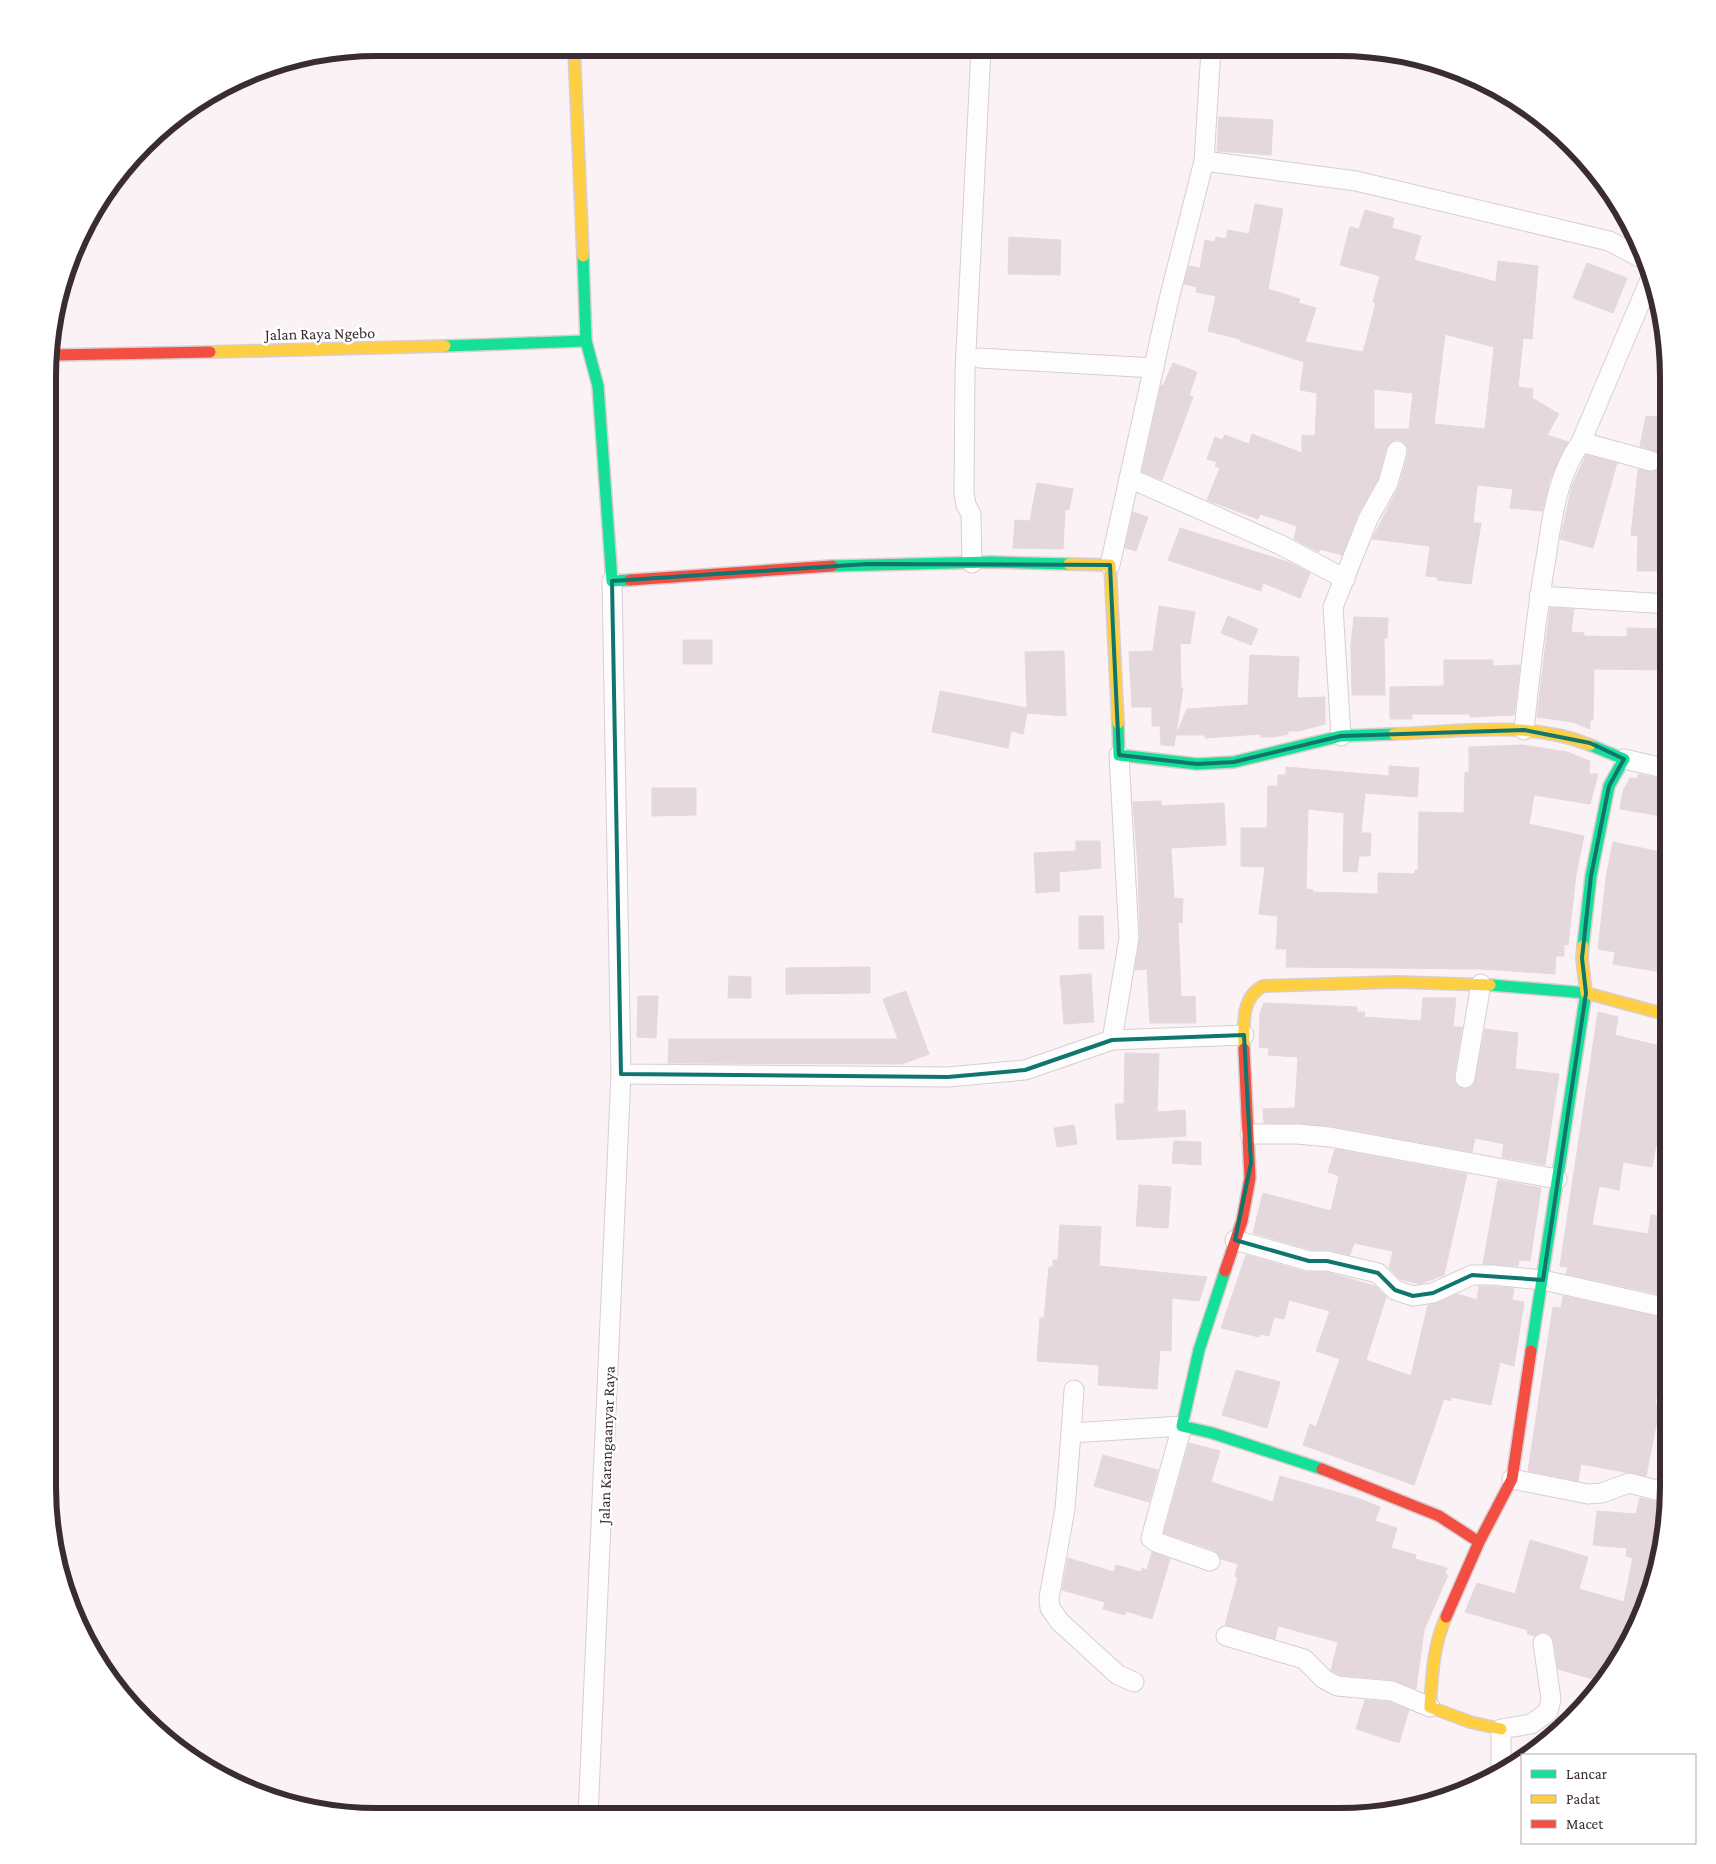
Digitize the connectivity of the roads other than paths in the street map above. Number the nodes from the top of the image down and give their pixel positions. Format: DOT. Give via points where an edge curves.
graph roads {
  1 [pos="574,56"];
  2 [pos="981,56"];
  3 [pos="1211,56"];
  4 [pos="1204,161"];
  5 [pos="1635,254"];
  6 [pos="1647,287"];
  7 [pos="586,341"];
  8 [pos="57,355"];
  9 [pos="980,358"];
  10 [pos="1154,368"];
  11 [pos="1581,442"];
  12 [pos="1397,451"];
  13 [pos="1651,461"];
  14 [pos="1129,478"];
  15 [pos="972,563"];
  16 [pos="1110,565"];
  17 [pos="1345,579"];
  18 [pos="612,581"];
  19 [pos="1539,596"];
  20 [pos="1660,604"];
  21 [pos="1524,730"];
  22 [pos="1341,736"];
  23 [pos="1119,755"];
  24 [pos="1624,758"];
  25 [pos="1660,767"];
  26 [pos="1481,984"];
  27 [pos="1586,993"];
  28 [pos="1660,1013"];
  29 [pos="1244,1035"];
  30 [pos="1112,1040"];
  31 [pos="621,1074"];
  32 [pos="1464,1078"];
  33 [pos="1250,1134"];
  34 [pos="1557,1180"];
  35 [pos="1235,1240"];
  36 [pos="1543,1280"];
  37 [pos="1660,1306"];
  38 [pos="1074,1390"];
  39 [pos="1182,1426"];
  40 [pos="1071,1433"];
  41 [pos="1512,1480"];
  42 [pos="1660,1492"];
  43 [pos="1479,1542"];
  44 [pos="1210,1561"];
  45 [pos="1226,1636"];
  46 [pos="1543,1643"];
  47 [pos="1134,1682"];
  48 [pos="1430,1707"];
  49 [pos="1501,1729"];
  50 [pos="1501,1764"];
  51 [pos="588,1808"];
  1 -- 7 [label="street"];
  2 -- 15 [label="street" via="965,371 964,493 971,514"];
  3 -- 4 [label="street"];
  4 -- 5 [label="street" via="1356,181 1610,241"];
  4 -- 10 [label="street"];
  6 -- 11 [label="street"];
  7 -- 8 [label="street, Jalan Raya Ngebo"];
  7 -- 18 [label="street" via="598,386"];
  9 -- 10 [label="street"];
  10 -- 14 [label="street"];
  11 -- 13 [label="street"];
  11 -- 19 [label="street" via="1562,476"];
  12 -- 17 [label="street" via="1388,483 1368,519"];
  14 -- 16 [label="street"];
  14 -- 17 [label="street" via="1281,545"];
  15 -- 16 [label="street"];
  15 -- 18 [label="street" via="867,564"];
  16 -- 23 [label="street"];
  17 -- 22 [label="street" via="1332,616"];
  18 -- 31 [label="street, Jalan Karangaanyar Raya"];
  19 -- 20 [label="street"];
  19 -- 21 [label="street"];
  21 -- 22 [label="street"];
  21 -- 24 [label="street" via="1571,737"];
  22 -- 23 [label="street" via="1234,762 1197,764"];
  23 -- 30 [label="street" via="1129,938"];
  24 -- 25 [label="street"];
  24 -- 27 [label="street" via="1609,786 1591,876 1582,958"];
  26 -- 27 [label="street"];
  26 -- 29 [label="street" via="1361,981 1263,986 1248,998"];
  26 -- 32 [label="street"];
  27 -- 28 [label="street"];
  27 -- 34 [label="street"];
  29 -- 30 [label="street"];
  29 -- 33 [label="street"];
  30 -- 31 [label="street" via="1025,1070 948,1077"];
  31 -- 51 [label="street, Jalan Karangaanyar Raya"];
  33 -- 34 [label="street" via="1330,1138"];
  33 -- 35 [label="street" via="1250,1185"];
  34 -- 36 [label="street"];
  35 -- 36 [label="street" via="1309,1261 1328,1261 1378,1272 1395,1290 1413,1296 1433,1293 1472,1275"];
  35 -- 39 [label="street" via="1188,1388"];
  36 -- 37 [label="street"];
  36 -- 41 [label="street"];
  38 -- 40 [label="street"];
  39 -- 40 [label="street"];
  39 -- 43 [label="street" via="1295,1459 1370,1486 1440,1516"];
  39 -- 44 [label="street" via="1151,1538"];
  40 -- 47 [label="street" via="1065,1509 1050,1608 1096,1656 1118,1675"];
  41 -- 42 [label="street" via="1588,1494 1602,1493 1629,1483"];
  41 -- 43 [label="street"];
  43 -- 48 [label="street" via="1440,1633 1433,1666"];
  45 -- 48 [label="street" via="1304,1659 1324,1679 1337,1686 1392,1691"];
  46 -- 49 [label="street" via="1551,1699 1548,1712 1531,1724"];
  48 -- 49 [label="street"];
  49 -- 50 [label="street"];
}
